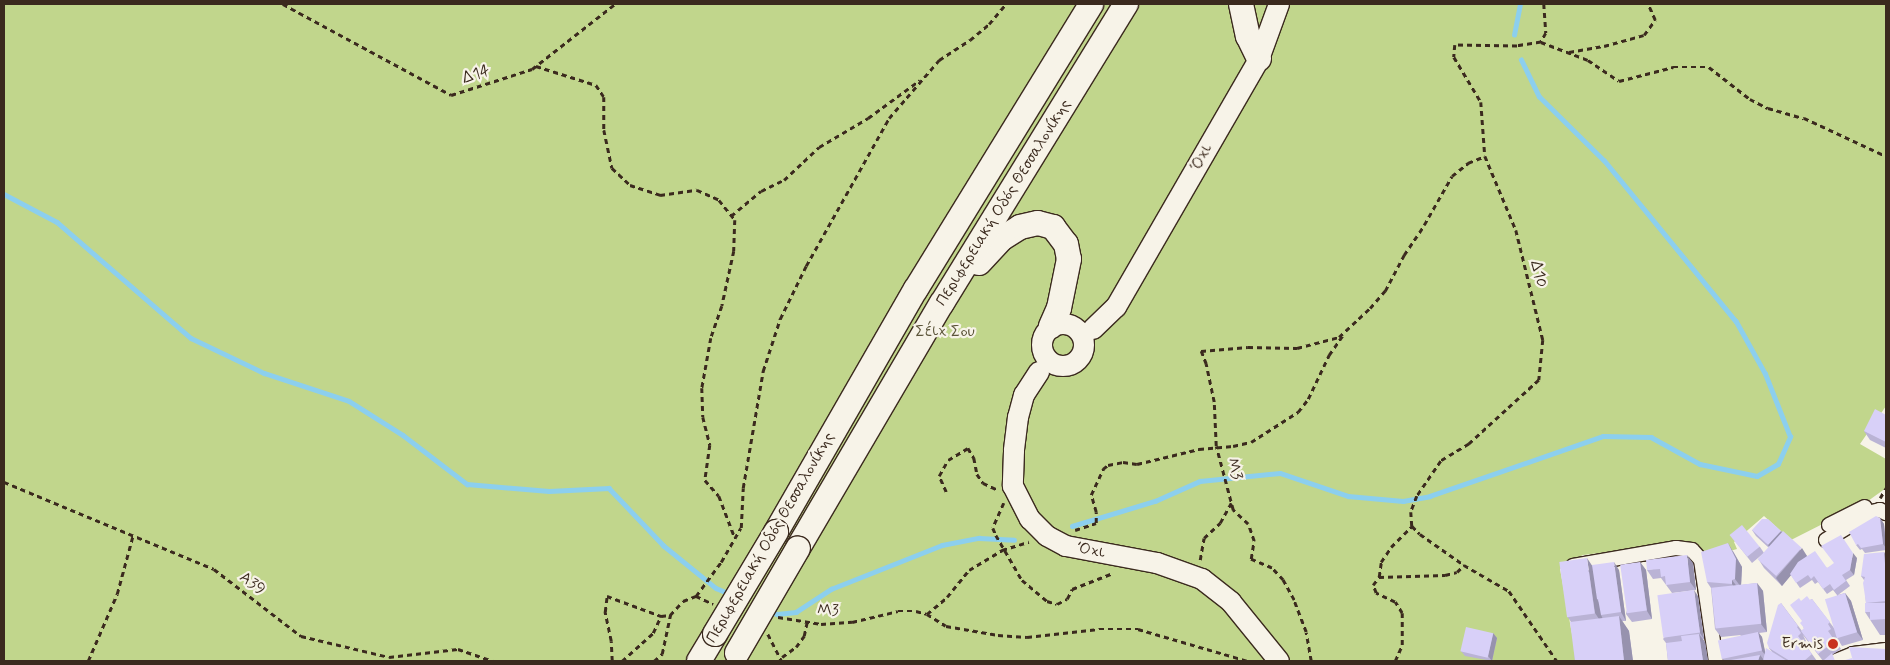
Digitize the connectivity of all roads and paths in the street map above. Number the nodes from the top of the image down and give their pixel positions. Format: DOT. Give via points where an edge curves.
graph roads {
  1 [pos="283,4"];
  2 [pos="615,4"];
  3 [pos="1006,4"];
  4 [pos="1091,4"];
  5 [pos="1126,4"];
  6 [pos="1241,4"];
  7 [pos="1279,4"];
  8 [pos="1544,4"];
  9 [pos="1648,4"];
  10 [pos="1541,42"];
  11 [pos="1569,52"];
  12 [pos="1259,58"];
  13 [pos="536,66"];
  14 [pos="923,77"];
  15 [pos="1485,156"];
  16 [pos="1886,156"];
  17 [pos="732,216"];
  18 [pos="942,303"];
  19 [pos="1051,326"];
  20 [pos="1085,329"];
  21 [pos="1344,334"];
  22 [pos="1048,369"];
  23 [pos="1216,446"];
  24 [pos="4,482"];
  25 [pos="1231,503"];
  26 [pos="1880,512"];
  27 [pos="1829,525"];
  28 [pos="1412,526"];
  29 [pos="1075,530"];
  30 [pos="133,535"];
  31 [pos="735,538"];
  32 [pos="1826,540"];
  33 [pos="1030,542"];
  34 [pos="1464,565"];
  35 [pos="1567,568"];
  36 [pos="1197,576"];
  37 [pos="1379,577"];
  38 [pos="696,596"];
  39 [pos="720,608"];
  40 [pos="927,614"];
  41 [pos="670,615"];
  42 [pos="661,616"];
  43 [pos="773,617"];
  44 [pos="807,622"];
  45 [pos="765,630"];
  46 [pos="1886,650"];
  47 [pos="734,657"];
  48 [pos="782,659"];
  49 [pos="88,661"];
  50 [pos="493,661"];
  51 [pos="612,661"];
  52 [pos="622,661"];
  53 [pos="654,661"];
  54 [pos="698,661"];
  55 [pos="1248,661"];
  56 [pos="1280,661"];
  57 [pos="1311,661"];
  58 [pos="1395,661"];
  59 [pos="1557,661"];
  60 [pos="1716,661"];
  61 [pos="1836,661"];
  1 -- 13 [label="path, Δ14" via="451,95"];
  2 -- 13 [label="path, Δ14"];
  3 -- 14 [label="path" via="989,24 939,60"];
  4 -- 54 [label="highway, Περιφερειακή Οδός Θεσσαλονίκης, bridge" via="916,289"];
  5 -- 18 [label="highway, Περιφερειακή Οδός Θεσσαλονίκης"];
  6 -- 12 [label="highway" via="1248,36"];
  7 -- 12 [label="main road, Όχι"];
  8 -- 10 [label="path" via="1546,33"];
  9 -- 11 [label="path" via="1655,20 1644,35"];
  10 -- 11 [label="path"];
  10 -- 15 [label="path, Δ10" via="1517,46 1455,45 1454,57 1481,102"];
  11 -- 16 [label="path" via="1588,60 1619,81 1673,66 1709,67 1750,99 1768,108 1804,118"];
  12 -- 20 [label="main road, Όχι" via="1116,307"];
  13 -- 17 [label="path" via="596,85 604,97 604,130 612,168 630,185 660,195 697,190 719,200"];
  14 -- 17 [label="path" via="868,118 819,147 784,180 761,191"];
  14 -- 31 [label="path" via="889,118 780,319 763,371 742,488 741,528"];
  15 -- 21 [label="path" via="1468,163 1452,176 1384,291"];
  15 -- 28 [label="path, Δ10" via="1516,230 1532,294 1543,340 1539,380 1469,444 1441,462 1416,496 1411,512"];
  17 -- 31 [label="path" via="735,220 734,252 711,338 702,388 703,417 710,445 706,480 719,496"];
  18 -- 19 [label="highway" via="1001,239 1020,226 1044,223 1058,232 1068,251 1066,277 1056,319"];
  18 -- 47 [label="highway, Περιφερειακή Οδός Θεσσαλονίκης, bridge"];
  19 -- 20 [label="main road" via="1064,323"];
  19 -- 22 [label="main road" via="1042,337 1042,351"];
  20 -- 22 [label="main road" via="1084,348 1077,360"];
  21 -- 23 [label="path" via="1298,412 1251,442"];
  21 -- 23 [label="path" via="1297,348 1248,347 1201,352 1214,402"];
  22 -- 36 [label="main road, Όχι" via="1024,395 1018,417 1013,486 1030,519 1047,536 1066,546 1157,563"];
  23 -- 25 [label="path, Μ3"];
  23 -- 29 [label="path, Μ3" via="1137,464 1108,465 1103,469 1092,495 1096,522"];
  24 -- 30 [label="path, Α39"];
  25 -- 36 [label="path" via="1220,523 1204,538"];
  25 -- 57 [label="path, Μ3" via="1233,510 1248,524 1254,540 1251,559 1272,568 1294,600 1306,632"];
  26 -- 27 [label="street" via="1865,507"];
  26 -- 32 [label="street"];
  28 -- 34 [label="path"];
  28 -- 37 [label="path" via="1382,562"];
  30 -- 49 [label="path" via="117,594"];
  30 -- 50 [label="path, Α39" via="214,569 301,636 389,658 458,648"];
  31 -- 38 [label="path"];
  33 -- 40 [label="path" via="1002,550 969,570 947,597"];
  34 -- 37 [label="path" via="1457,572 1445,575"];
  34 -- 59 [label="path" via="1509,591"];
  35 -- 60 [label="street" via="1676,548 1692,550 1701,560"];
  36 -- 56 [label="main road, Όχι" via="1230,602"];
  37 -- 58 [label="path" via="1373,585 1376,593 1396,602 1402,613 1402,644"];
  38 -- 39 [label="path"];
  38 -- 41 [label="path" via="683,602"];
  40 -- 44 [label="path, Μ3" via="898,611 852,622"];
  40 -- 55 [label="path" via="946,626 998,635 1027,637 1099,629 1138,629"];
  41 -- 42 [label="path"];
  41 -- 53 [label="path" via="662,654"];
  42 -- 51 [label="path" via="607,596 605,612"];
  42 -- 52 [label="path" via="653,633"];
  43 -- 44 [label="path, Μ3"];
  44 -- 48 [label="path" via="804,636"];
  45 -- 48 [label="path"];
  46 -- 61 [label="street" via="1853,654"];
}
